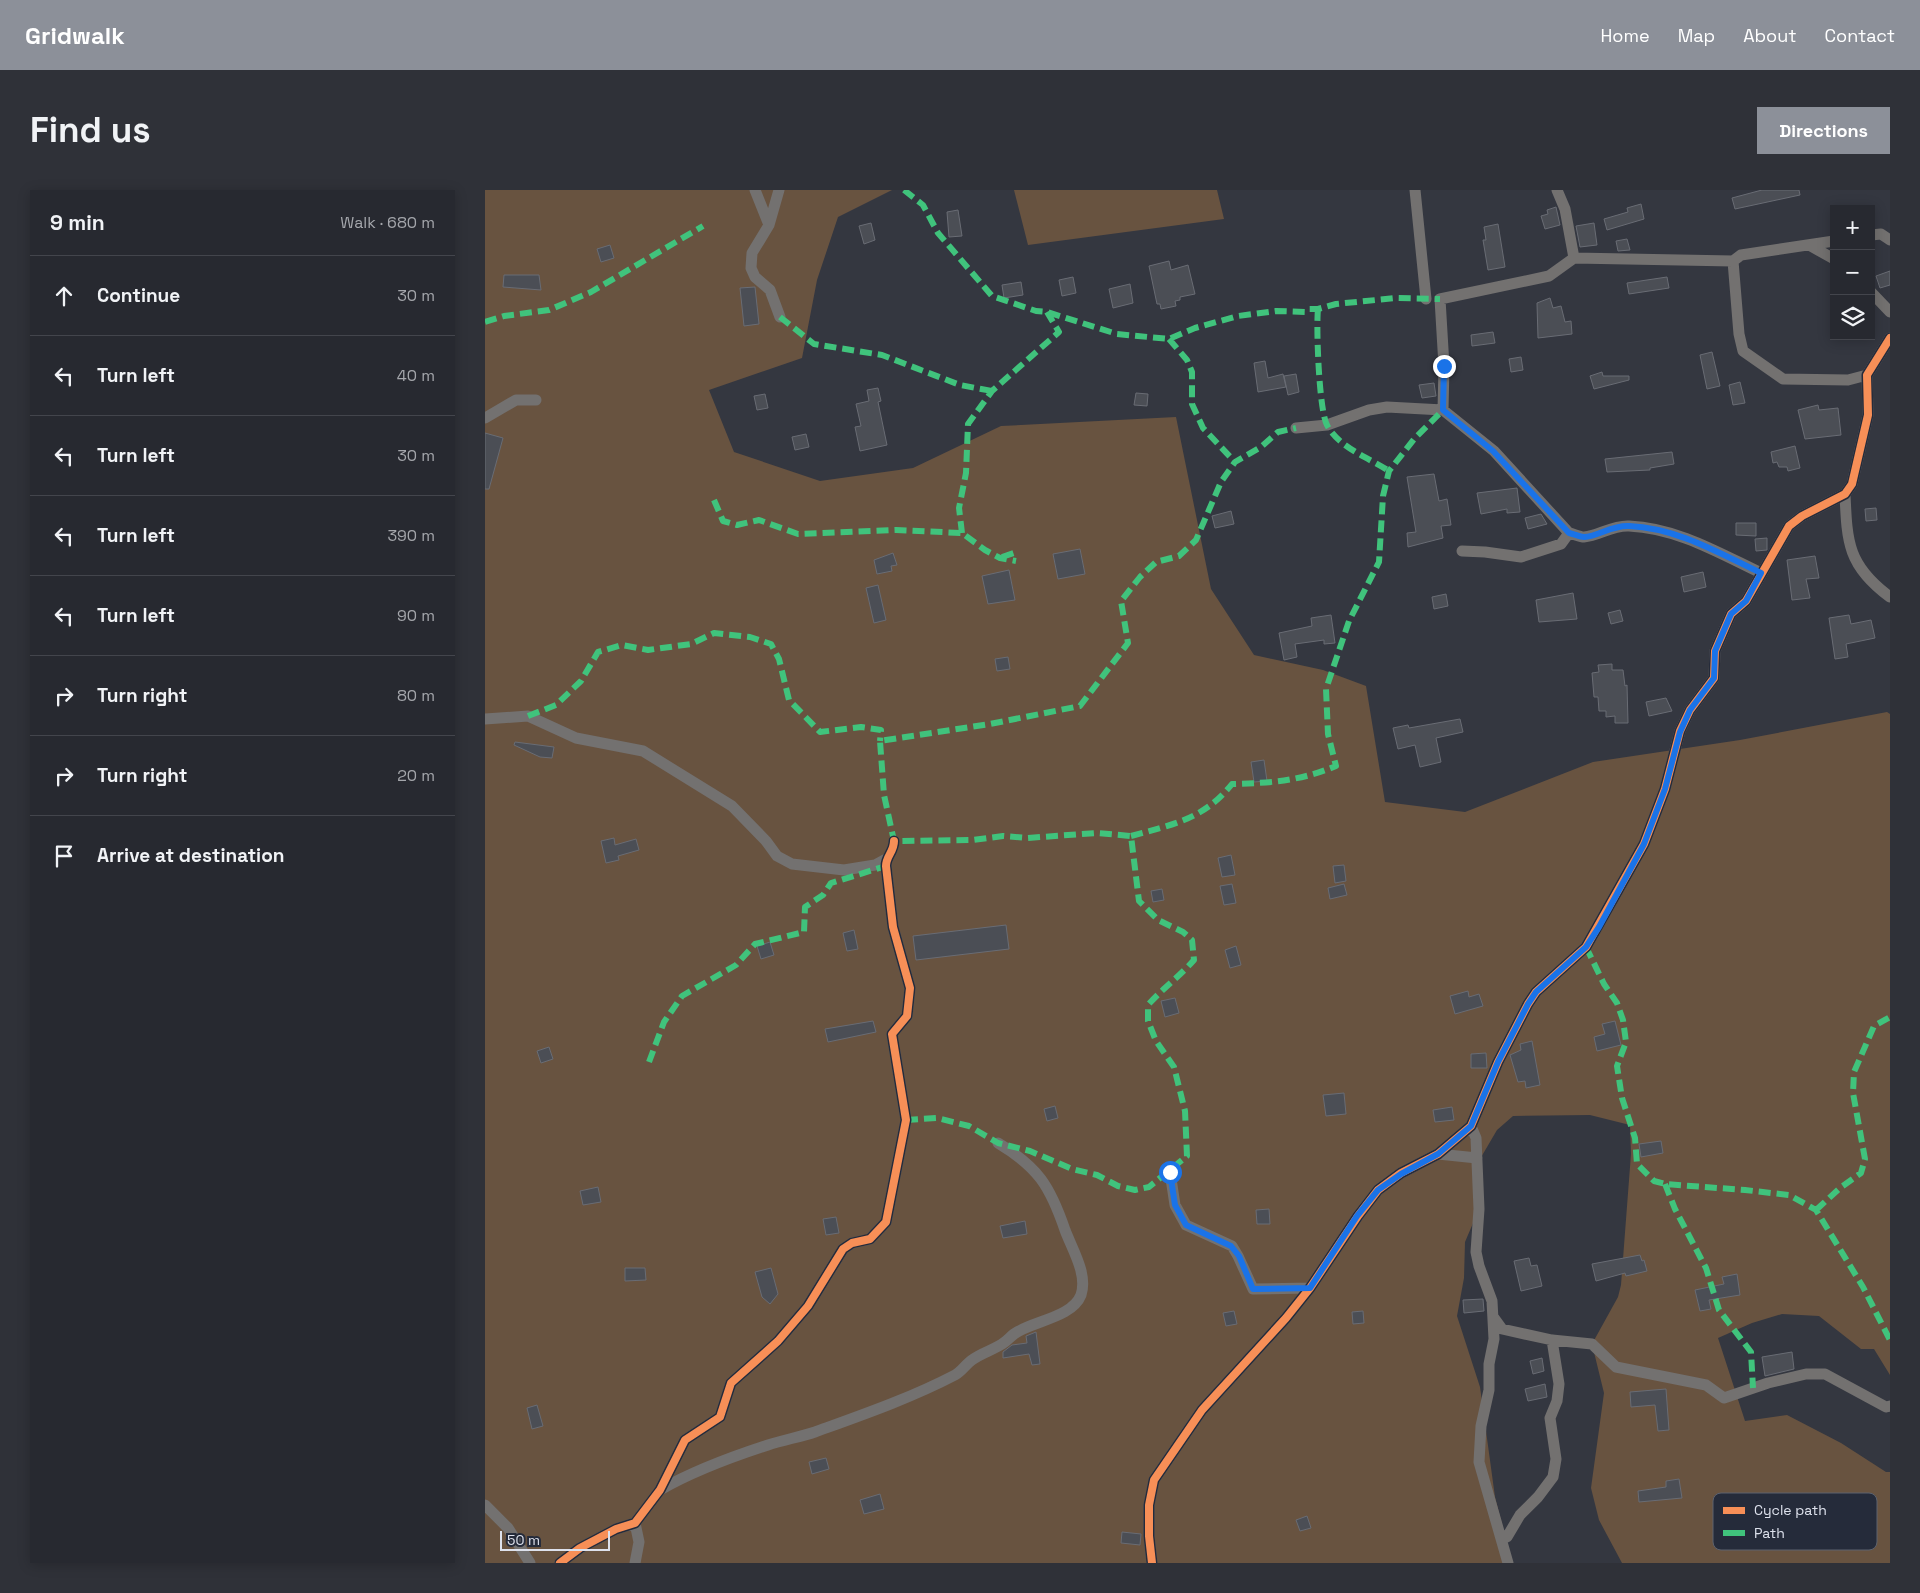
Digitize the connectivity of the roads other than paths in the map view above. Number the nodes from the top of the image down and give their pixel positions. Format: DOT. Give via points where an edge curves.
graph roads {
  1 [pos="755,190"];
  2 [pos="779,190"];
  3 [pos="1415,190"];
  4 [pos="1557,190"];
  5 [pos="769,225"];
  6 [pos="1830,242"];
  7 [pos="1809,245"];
  8 [pos="1574,258"];
  9 [pos="1830,258"];
  10 [pos="1733,261"];
  11 [pos="1874,295"];
  12 [pos="1426,298"];
  13 [pos="1890,312"];
  14 [pos="780,317"];
  15 [pos="1890,338"];
  16 [pos="1867,375"];
  17 [pos="536,400"];
  18 [pos="1443,410"];
  19 [pos="485,418"];
  20 [pos="1296,428"];
  21 [pos="1845,494"];
  22 [pos="1569,533"];
  23 [pos="1462,551"];
  24 [pos="1761,573"];
  25 [pos="1890,597"];
  26 [pos="485,719"];
  27 [pos="894,841"];
  28 [pos="886,859"];
  29 [pos="1471,1126"];
  30 [pos="998,1143"];
  31 [pos="1438,1154"];
  32 [pos="1477,1158"];
  33 [pos="1170,1172"];
  34 [pos="1310,1288"];
  35 [pos="1493,1316"];
  36 [pos="1552,1340"];
  37 [pos="1890,1406"];
  38 [pos="660,1490"];
  39 [pos="485,1505"];
  40 [pos="635,1523"];
  41 [pos="1507,1537"];
  42 [pos="531,1563"];
  43 [pos="560,1563"];
  44 [pos="635,1563"];
  45 [pos="1152,1563"];
  46 [pos="1508,1563"];
  1 -- 5 [label="street"];
  2 -- 5 [label="street"];
  3 -- 12 [label="street"];
  4 -- 8 [label="street" via="1565,208"];
  5 -- 14 [label="street" via="752,253 751,268 755,277 770,290"];
  6 -- 7 [label="street"];
  7 -- 9 [label="street"];
  7 -- 10 [label="street" via="1741,255"];
  8 -- 10 [label="street"];
  8 -- 18 [label="street" via="1549,276 1440,299"];
  10 -- 16 [label="street" via="1743,351 1783,379 1848,380"];
  11 -- 13 [label="street"];
  15 -- 16 [label="street"];
  16 -- 21 [label="street" via="1866,429 1852,484"];
  17 -- 19 [label="street" via="516,400"];
  18 -- 20 [label="street" via="1387,407 1327,425"];
  18 -- 22 [label="street" via="1493,451"];
  21 -- 24 [label="street" via="1789,526"];
  21 -- 25 [label="street" via="1851,552 1871,583"];
  22 -- 23 [label="street" via="1561,544 1521,557"];
  22 -- 24 [label="street" via="1584,537 1627,526 1663,531 1701,543"];
  24 -- 29 [label="street" via="1746,601 1731,614 1715,651 1714,678 1690,710 1680,732 1665,789 1644,844 1586,947 1536,992 1528,1004 1498,1062"];
  26 -- 28 [label="street" via="528,716 576,738 643,751 733,806 777,856 792,864 845,870 875,865"];
  27 -- 28 [label="street" via="893,851"];
  28 -- 38 [label="street" via="893,928 910,988 907,1016 892,1034 906,1120 886,1222 870,1239 852,1243 843,1249 807,1306 778,1341 731,1383 720,1417 685,1440"];
  29 -- 31 [label="street"];
  29 -- 32 [label="street" via="1477,1138"];
  30 -- 38 [label="street" via="1042,1177 1058,1209 1080,1268 1083,1287 1072,1306 1051,1319 1013,1334 1004,1343 973,1359 958,1374 917,1393 733,1458 678,1479"];
  31 -- 32 [label="street"];
  31 -- 34 [label="street" via="1378,1190"];
  32 -- 35 [label="street" via="1479,1209 1476,1252 1493,1301"];
  33 -- 34 [label="street" via="1175,1205 1186,1225 1231,1246 1239,1256 1253,1289"];
  34 -- 45 [label="street" via="1202,1410 1155,1480 1149,1505"];
  35 -- 36 [label="street" via="1501,1329"];
  35 -- 46 [label="street" via="1494,1339 1479,1462"];
  36 -- 37 [label="street" via="1593,1344 1616,1367 1706,1385 1724,1398 1797,1376 1825,1374 1886,1407"];
  36 -- 41 [label="street" via="1559,1384 1550,1418 1556,1459 1553,1477 1520,1515"];
  38 -- 40 [label="street"];
  39 -- 42 [label="street" via="508,1528"];
  40 -- 43 [label="street" via="580,1548"];
  40 -- 44 [label="street" via="639,1542"];
}
